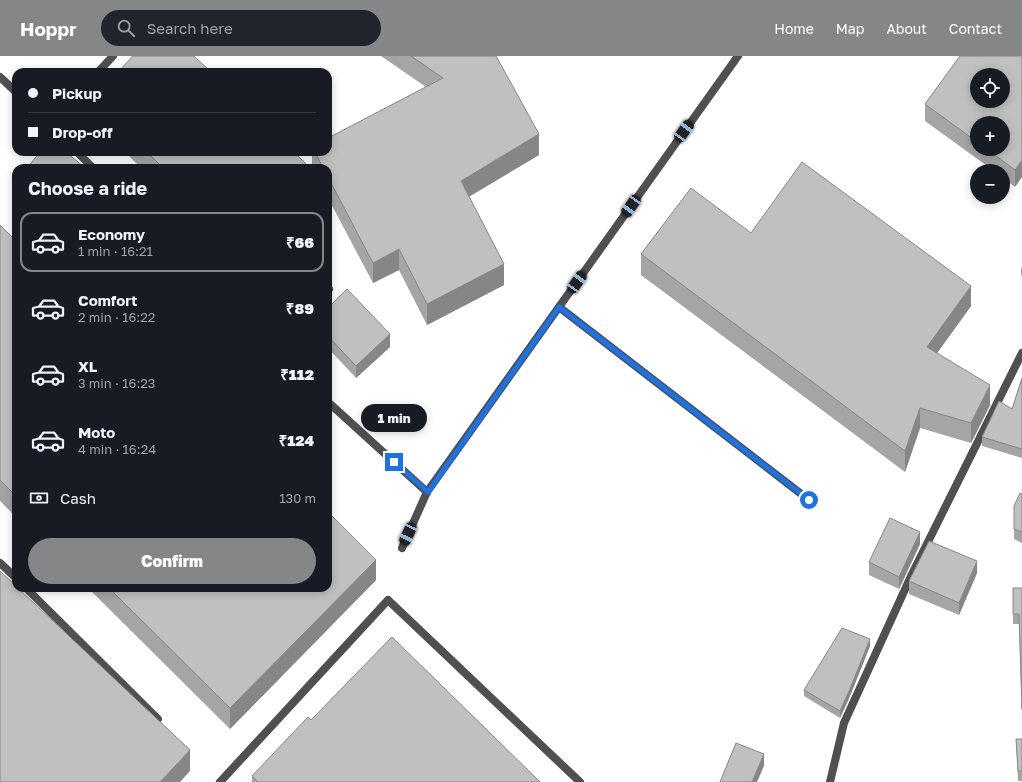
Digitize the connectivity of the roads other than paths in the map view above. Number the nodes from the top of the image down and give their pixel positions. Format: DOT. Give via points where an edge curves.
graph roads {
  1 [pos="113,56"];
  2 [pos="738,56"];
  3 [pos="102,68"];
  4 [pos="0,77"];
  5 [pos="12,88"];
  6 [pos="81,156"];
  7 [pos="89,164"];
  8 [pos="559,307"];
  9 [pos="1022,353"];
  10 [pos="332,406"];
  11 [pos="428,492"];
  12 [pos="809,500"];
  13 [pos="402,548"];
  14 [pos="0,562"];
  15 [pos="12,574"];
  16 [pos="30,592"];
  17 [pos="158,719"];
  18 [pos="220,782"];
  19 [pos="580,782"];
  20 [pos="830,782"];
  1 -- 3 [label="street"];
  2 -- 8 [label="street"];
  4 -- 5 [label="street"];
  6 -- 7 [label="street"];
  8 -- 11 [label="street"];
  8 -- 12 [label="street"];
  9 -- 20 [label="street" via="912,574 844,723"];
  10 -- 11 [label="street"];
  11 -- 13 [label="street"];
  14 -- 15 [label="street"];
  16 -- 17 [label="street"];
  18 -- 19 [label="street" via="388,600"];
}
